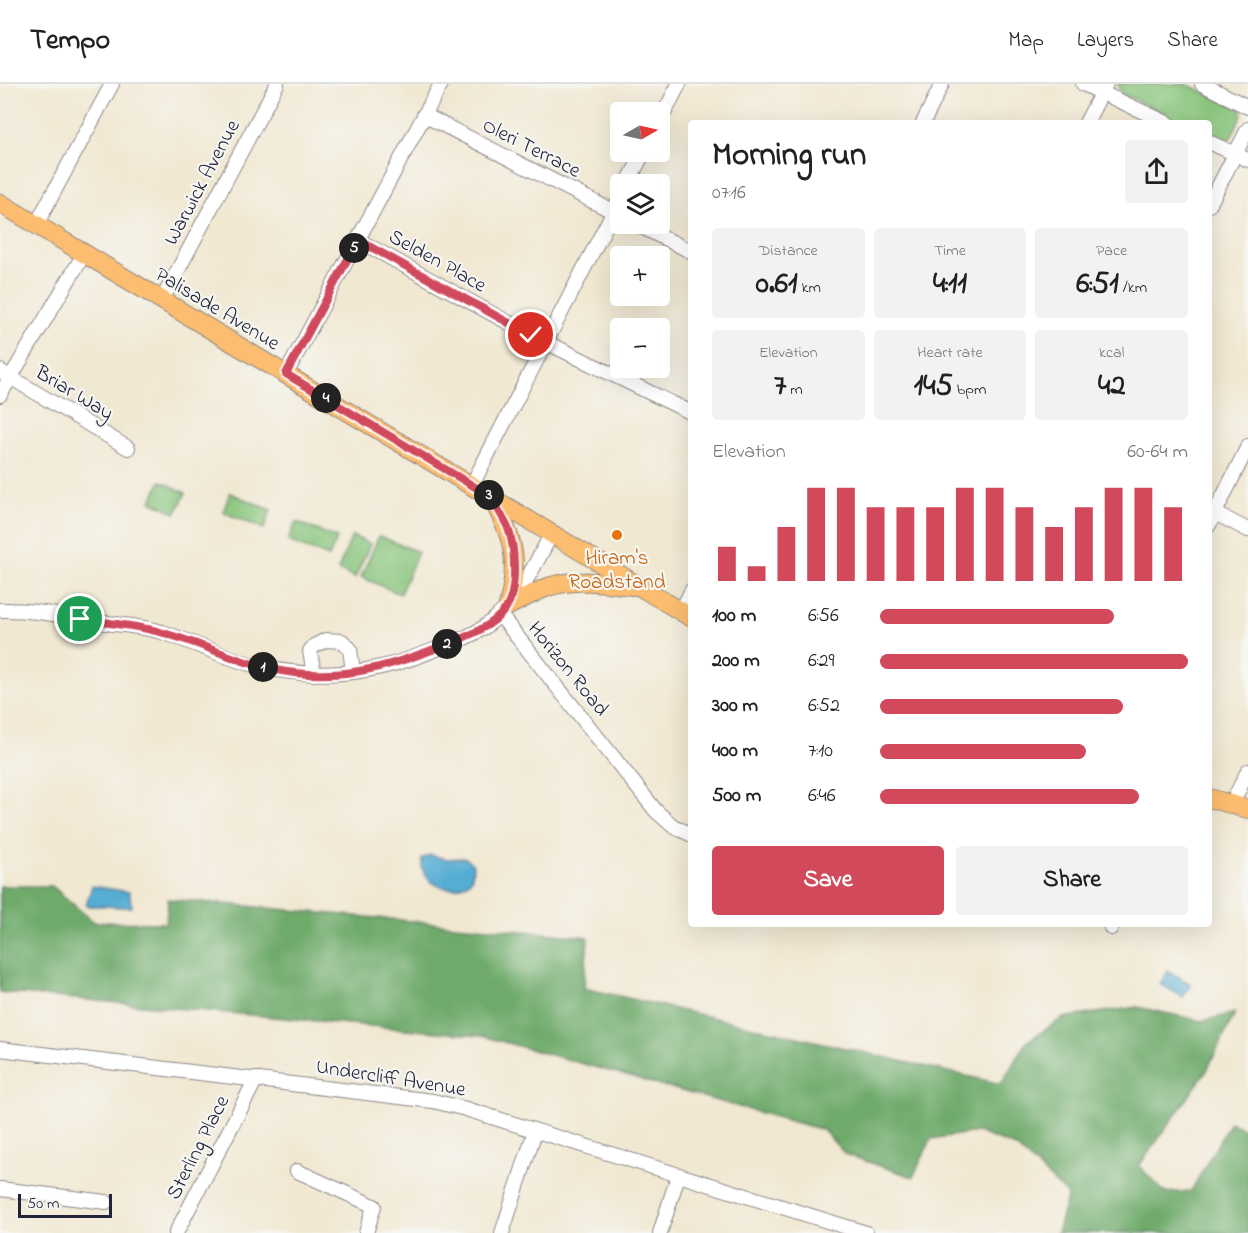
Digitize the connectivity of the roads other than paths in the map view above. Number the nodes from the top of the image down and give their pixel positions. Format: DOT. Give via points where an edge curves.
graph roads {
  1 [pos="112,84"];
  2 [pos="277,84"];
  3 [pos="441,84"];
  4 [pos="678,84"];
  5 [pos="942,84"];
  6 [pos="1083,84"];
  7 [pos="1202,84"];
  8 [pos="1104,88"];
  9 [pos="669,102"];
  10 [pos="1248,106"];
  11 [pos="424,115"];
  12 [pos="924,120"];
  13 [pos="1088,120"];
  14 [pos="1162,120"];
  15 [pos="1248,129"];
  16 [pos="1212,143"];
  17 [pos="1242,158"];
  18 [pos="1212,201"];
  19 [pos="0,204"];
  20 [pos="610,210"];
  21 [pos="36,225"];
  22 [pos="610,227"];
  23 [pos="656,234"];
  24 [pos="358,240"];
  25 [pos="688,250"];
  26 [pos="84,254"];
  27 [pos="162,300"];
  28 [pos="546,342"];
  29 [pos="5,374"];
  30 [pos="286,374"];
  31 [pos="0,395"];
  32 [pos="688,410"];
  33 [pos="1248,446"];
  34 [pos="128,448"];
  35 [pos="472,485"];
  36 [pos="490,496"];
  37 [pos="1212,514"];
  38 [pos="1212,516"];
  39 [pos="1248,530"];
  40 [pos="552,533"];
  41 [pos="639,587"];
  42 [pos="0,610"];
  43 [pos="504,611"];
  44 [pos="686,614"];
  45 [pos="353,672"];
  46 [pos="314,674"];
  47 [pos="1248,771"];
  48 [pos="1212,799"];
  49 [pos="1240,806"];
  50 [pos="688,833"];
  51 [pos="0,1049"];
  52 [pos="256,1079"];
  53 [pos="535,1131"];
  54 [pos="297,1171"];
  55 [pos="678,1176"];
  56 [pos="0,1189"];
  57 [pos="106,1202"];
  58 [pos="176,1233"];
  59 [pos="366,1233"];
  60 [pos="502,1233"];
  61 [pos="660,1233"];
  62 [pos="866,1233"];
  1 -- 21 [label="street"];
  2 -- 27 [label="street, Warwick Avenue"];
  3 -- 11 [label="street"];
  4 -- 9 [label="street"];
  5 -- 12 [label="street"];
  6 -- 8 [label="street"];
  7 -- 10 [label="street"];
  8 -- 13 [label="street"];
  8 -- 14 [label="street"];
  11 -- 20 [label="street, Oleri Terrace"];
  11 -- 24 [label="street"];
  15 -- 17 [label="street"];
  16 -- 17 [label="street"];
  17 -- 18 [label="street"];
  19 -- 21 [label="main road, Palisade Avenue"];
  21 -- 26 [label="main road, Palisade Avenue"];
  22 -- 28 [label="street"];
  23 -- 25 [label="street"];
  24 -- 28 [label="street, Selden Place"];
  24 -- 30 [label="street"];
  26 -- 27 [label="main road, Palisade Avenue"];
  26 -- 29 [label="street"];
  27 -- 30 [label="main road, Palisade Avenue"];
  28 -- 32 [label="street, Selden Place"];
  28 -- 35 [label="street"];
  29 -- 31 [label="street"];
  29 -- 34 [label="street, Briar Way"];
  30 -- 35 [label="main road, Palisade Avenue"];
  33 -- 37 [label="street"];
  35 -- 36 [label="main road, Palisade Avenue"];
  36 -- 40 [label="main road, Palisade Avenue"];
  36 -- 43 [label="main road" via="508,527 512,545 512,590"];
  38 -- 39 [label="street"];
  40 -- 41 [label="main road, Palisade Avenue"];
  40 -- 43 [label="street" via="524,585"];
  41 -- 43 [label="main road" via="588,581 567,583 537,591"];
  41 -- 44 [label="main road, Palisade Avenue"];
  42 -- 46 [label="street, Horizon Road" via="160,632 250,664"];
  43 -- 45 [label="street, Horizon Road" via="466,637 402,662"];
  43 -- 50 [label="street, Horizon Road" via="656,811"];
  45 -- 46 [label="street, Horizon Road"];
  45 -- 46 [label="street" via="350,649 342,642 326,640 310,651"];
  47 -- 49 [label="street"];
  48 -- 49 [label="main road"];
  51 -- 52 [label="street, Undercliff Avenue"];
  52 -- 53 [label="street, Undercliff Avenue" via="433,1101"];
  52 -- 58 [label="street, Sterling Place"];
  53 -- 55 [label="street, Undercliff Avenue"];
  53 -- 60 [label="street"];
  54 -- 59 [label="street" via="374,1206"];
  55 -- 61 [label="street"];
  55 -- 62 [label="street, Undercliff Avenue"];
  56 -- 57 [label="street"];
}
